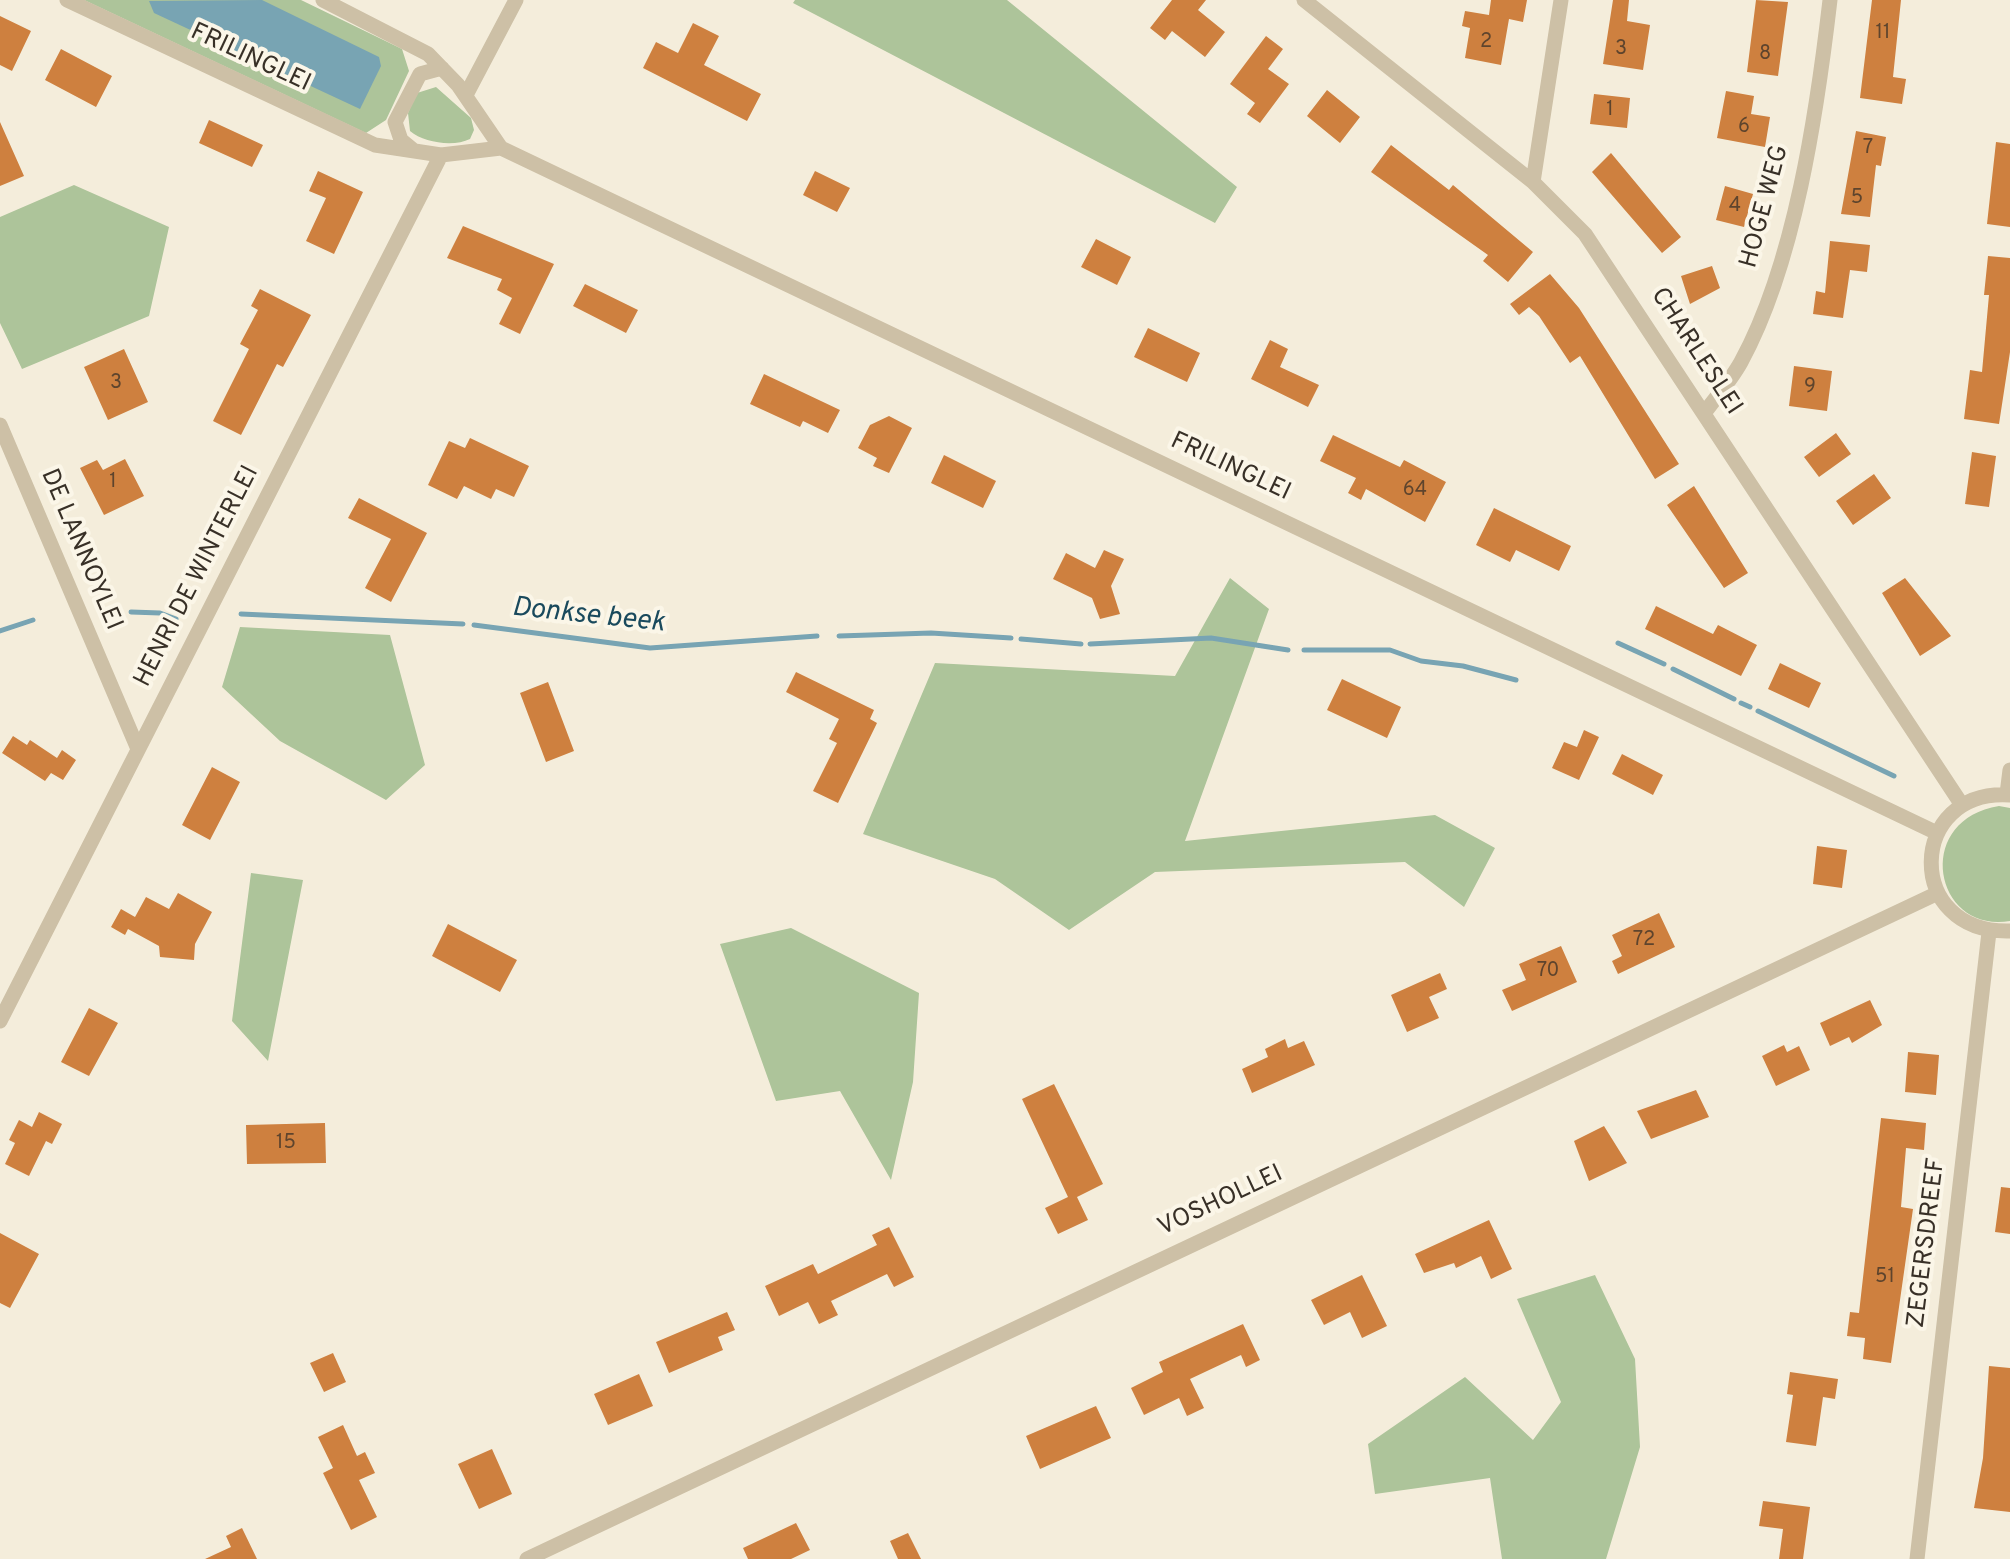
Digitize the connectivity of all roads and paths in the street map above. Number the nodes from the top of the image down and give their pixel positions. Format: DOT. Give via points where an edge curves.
graph roads {
  1 [pos="67,0"];
  2 [pos="323,0"];
  3 [pos="516,0"];
  4 [pos="1304,0"];
  5 [pos="1561,0"];
  6 [pos="1830,0"];
  7 [pos="442,68"];
  8 [pos="466,96"];
  9 [pos="501,148"];
  10 [pos="415,152"];
  11 [pos="441,155"];
  12 [pos="1533,182"];
  13 [pos="1704,412"];
  14 [pos="0,424"];
  15 [pos="138,749"];
  16 [pos="2010,770"];
  17 [pos="2009,795"];
  18 [pos="1962,805"];
  19 [pos="1937,832"];
  20 [pos="1938,893"];
  21 [pos="2010,931"];
  22 [pos="1989,932"];
  23 [pos="0,1022"];
  24 [pos="527,1559"];
  25 [pos="1916,1559"];
  1 -- 10 [label="street, FRILINGLEI" via="375,145"];
  2 -- 7 [label="street" via="411,42"];
  3 -- 8 [label="street"];
  4 -- 12 [label="street, CHARLESLEI"];
  5 -- 12 [label="street"];
  6 -- 13 [label="street, HOGE WEG" via="1809,146 1784,241 1753,338"];
  7 -- 8 [label="street"];
  7 -- 10 [label="street" via="420,74 395,122 400,140"];
  8 -- 9 [label="street"];
  9 -- 11 [label="street, FRILINGLEI"];
  9 -- 19 [label="street, FRILINGLEI"];
  10 -- 11 [label="street, FRILINGLEI"];
  11 -- 15 [label="street, HENRI DE WINTERLEI"];
  12 -- 13 [label="street, CHARLESLEI" via="1585,234"];
  13 -- 18 [label="street, CHARLESLEI"];
  14 -- 15 [label="street, DE LANNOYLEI"];
  15 -- 23 [label="street, HENRI DE WINTERLEI"];
  16 -- 17 [label="street"];
  17 -- 18 [label="street"];
  18 -- 19 [label="street"];
  19 -- 20 [label="street" via="1930,873"];
  20 -- 22 [label="street" via="1958,918"];
  20 -- 24 [label="street, VOSHOLLEI"];
  21 -- 22 [label="street"];
  22 -- 25 [label="street, ZEGERSDREEF"];
}
